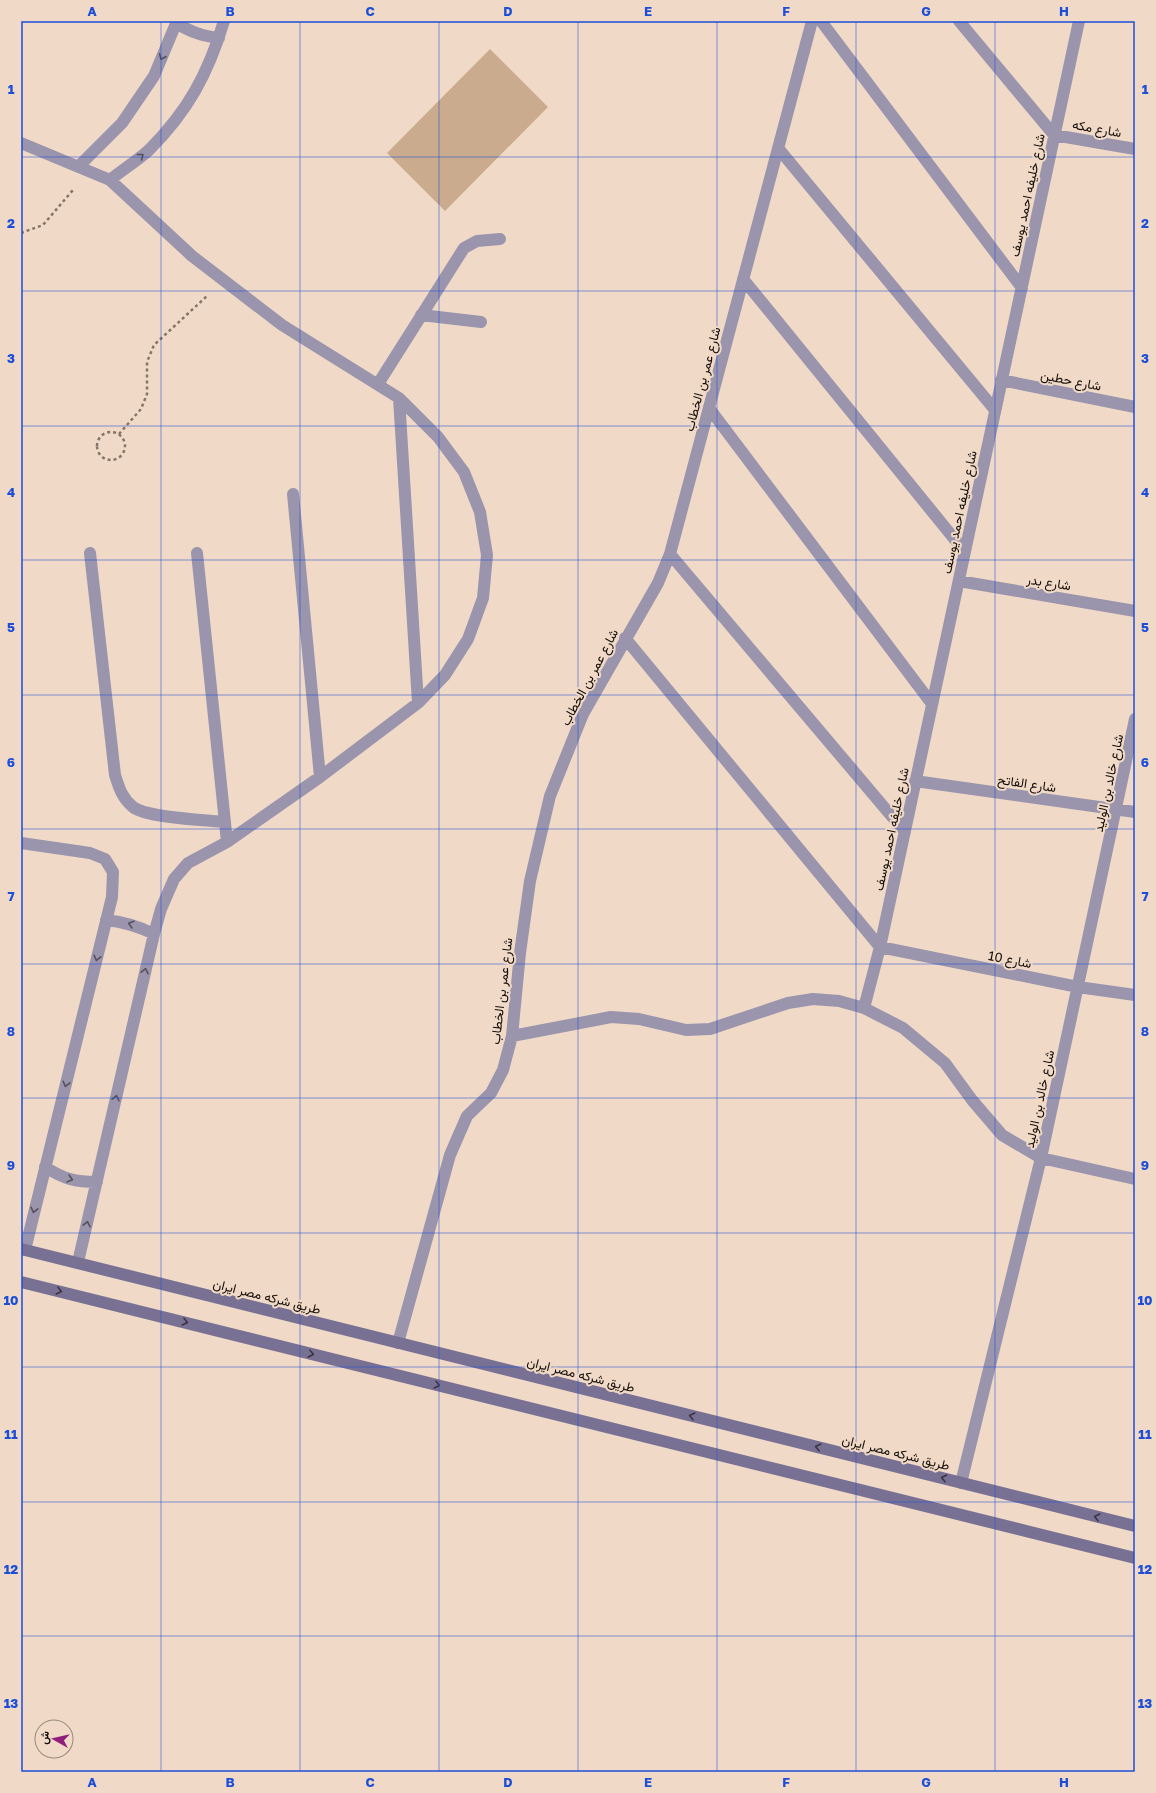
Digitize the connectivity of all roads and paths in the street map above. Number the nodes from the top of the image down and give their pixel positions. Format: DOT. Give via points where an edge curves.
graph roads {
  1 [pos="224,21"];
  2 [pos="812,21"];
  3 [pos="821,21"];
  4 [pos="959,21"];
  5 [pos="1078,21"];
  6 [pos="177,22"];
  7 [pos="219,38"];
  8 [pos="1054,135"];
  9 [pos="21,143"];
  10 [pos="778,148"];
  11 [pos="1135,149"];
  12 [pos="84,169"];
  13 [pos="110,180"];
  14 [pos="21,233"];
  15 [pos="500,239"];
  16 [pos="743,279"];
  17 [pos="224,281"];
  18 [pos="1022,288"];
  19 [pos="421,315"];
  20 [pos="481,322"];
  21 [pos="1002,380"];
  22 [pos="378,384"];
  23 [pos="399,398"];
  24 [pos="1135,407"];
  25 [pos="710,408"];
  26 [pos="995,410"];
  27 [pos="119,434"];
  28 [pos="293,494"];
  29 [pos="965,552"];
  30 [pos="90,553"];
  31 [pos="197,553"];
  32 [pos="670,554"];
  33 [pos="958,581"];
  34 [pos="1135,611"];
  35 [pos="625,638"];
  36 [pos="418,703"];
  37 [pos="932,704"];
  38 [pos="1135,719"];
  39 [pos="320,777"];
  40 [pos="915,781"];
  41 [pos="1116,810"];
  42 [pos="1135,812"];
  43 [pos="225,822"];
  44 [pos="905,832"];
  45 [pos="227,842"];
  46 [pos="21,843"];
  47 [pos="106,920"];
  48 [pos="154,934"];
  49 [pos="880,947"];
  50 [pos="1078,987"];
  51 [pos="1135,995"];
  52 [pos="864,1008"];
  53 [pos="512,1036"];
  54 [pos="1041,1158"];
  55 [pos="45,1168"];
  56 [pos="1135,1179"];
  57 [pos="97,1182"];
  58 [pos="23,1249"];
  59 [pos="78,1262"];
  60 [pos="21,1282"];
  61 [pos="398,1343"];
  62 [pos="961,1483"];
  63 [pos="1135,1526"];
  64 [pos="1135,1558"];
  1 -- 7 [label="street"];
  2 -- 10 [label="street, شارع عمر بن الخطاب"];
  3 -- 18 [label="street"];
  4 -- 8 [label="street"];
  5 -- 8 [label="street, شارع خليفه احمد يوسف"];
  6 -- 7 [label="street" via="189,32"];
  6 -- 12 [label="street, one-way" via="154,76 122,124"];
  13 -- 7 [label="street, one-way" via="148,151 178,118 202,80"];
  8 -- 11 [label="street, شارع مكه"];
  8 -- 18 [label="street, شارع خليفه احمد يوسف"];
  9 -- 12 [label="street"];
  10 -- 16 [label="street, شارع عمر بن الخطاب"];
  10 -- 26 [label="street"];
  12 -- 13 [label="street"];
  12 -- 14 [label="path" via="43,225"];
  13 -- 17 [label="street" via="192,256"];
  15 -- 19 [label="street" via="477,241 464,248"];
  16 -- 25 [label="street, شارع عمر بن الخطاب"];
  16 -- 29 [label="street"];
  17 -- 22 [label="street" via="282,325"];
  17 -- 27 [label="path" via="154,345 147,362 147,394 144,402"];
  18 -- 21 [label="street, شارع خليفه احمد يوسف"];
  19 -- 20 [label="street"];
  19 -- 22 [label="street"];
  21 -- 24 [label="street, شارع حطين"];
  21 -- 26 [label="street, شارع خليفه احمد يوسف"];
  22 -- 23 [label="street"];
  23 -- 36 [label="street"];
  23 -- 36 [label="street" via="438,437 464,472 480,512 487,555 483,598 468,639 445,675"];
  25 -- 32 [label="street, شارع عمر بن الخطاب"];
  25 -- 37 [label="street"];
  26 -- 29 [label="street, شارع خليفه احمد يوسف"];
  27 -- 27 [label="path" via="108,432 98,438 96,449 102,458 113,461 123,455 125,444"];
  28 -- 39 [label="street"];
  29 -- 33 [label="street, شارع خليفه احمد يوسف"];
  30 -- 43 [label="street" via="115,775 121,794 134,808 153,814"];
  31 -- 43 [label="street"];
  32 -- 35 [label="street, شارع عمر بن الخطاب" via="658,583"];
  32 -- 44 [label="street"];
  33 -- 34 [label="street, شارع بدر"];
  33 -- 37 [label="street, شارع خليفه احمد يوسف"];
  35 -- 49 [label="street"];
  35 -- 53 [label="street, شارع عمر بن الخطاب" via="582,714 550,796 530,881"];
  36 -- 39 [label="street"];
  37 -- 40 [label="street, شارع خليفه احمد يوسف"];
  38 -- 41 [label="street, شارع خالد بن الوليد"];
  39 -- 45 [label="street"];
  40 -- 41 [label="street, شارع الفاتح"];
  40 -- 44 [label="street, شارع خليفه احمد يوسف"];
  41 -- 42 [label="street, شارع الفاتح"];
  41 -- 50 [label="street, شارع خالد بن الوليد"];
  43 -- 45 [label="street"];
  44 -- 49 [label="street, شارع خليفه احمد يوسف"];
  45 -- 48 [label="street" via="188,863 174,879"];
  46 -- 47 [label="street" via="90,853 105,859 113,872 112,897"];
  48 -- 47 [label="street, one-way" via="134,925"];
  47 -- 55 [label="street, one-way"];
  57 -- 48 [label="street, one-way"];
  49 -- 50 [label="street, شارع 10"];
  49 -- 52 [label="street, شارع خليفه احمد يوسف"];
  50 -- 51 [label="street, شارع 10"];
  50 -- 54 [label="street, شارع خالد بن الوليد"];
  52 -- 53 [label="street" via="839,1001 813,999 788,1003 710,1029 686,1030 639,1019 611,1016"];
  52 -- 54 [label="street" via="903,1028 945,1062 972,1100 1002,1135"];
  53 -- 61 [label="street, شارع عمر بن الخطاب" via="503,1070 491,1093 467,1116 450,1155"];
  54 -- 56 [label="street"];
  54 -- 62 [label="street, شارع خالد بن الوليد"];
  55 -- 57 [label="street, one-way" via="60,1177 78,1182"];
  55 -- 58 [label="street, one-way"];
  59 -- 57 [label="street, one-way"];
  58 -- 59 [label="main road, طريق شركه مصر ايران"];
  59 -- 61 [label="main road, طريق شركه مصر ايران"];
  60 -- 64 [label="main road, one-way"];
  62 -- 61 [label="main road, طريق شركه مصر ايران, one-way"];
  63 -- 62 [label="main road, طريق شركه مصر ايران, one-way"];
}
